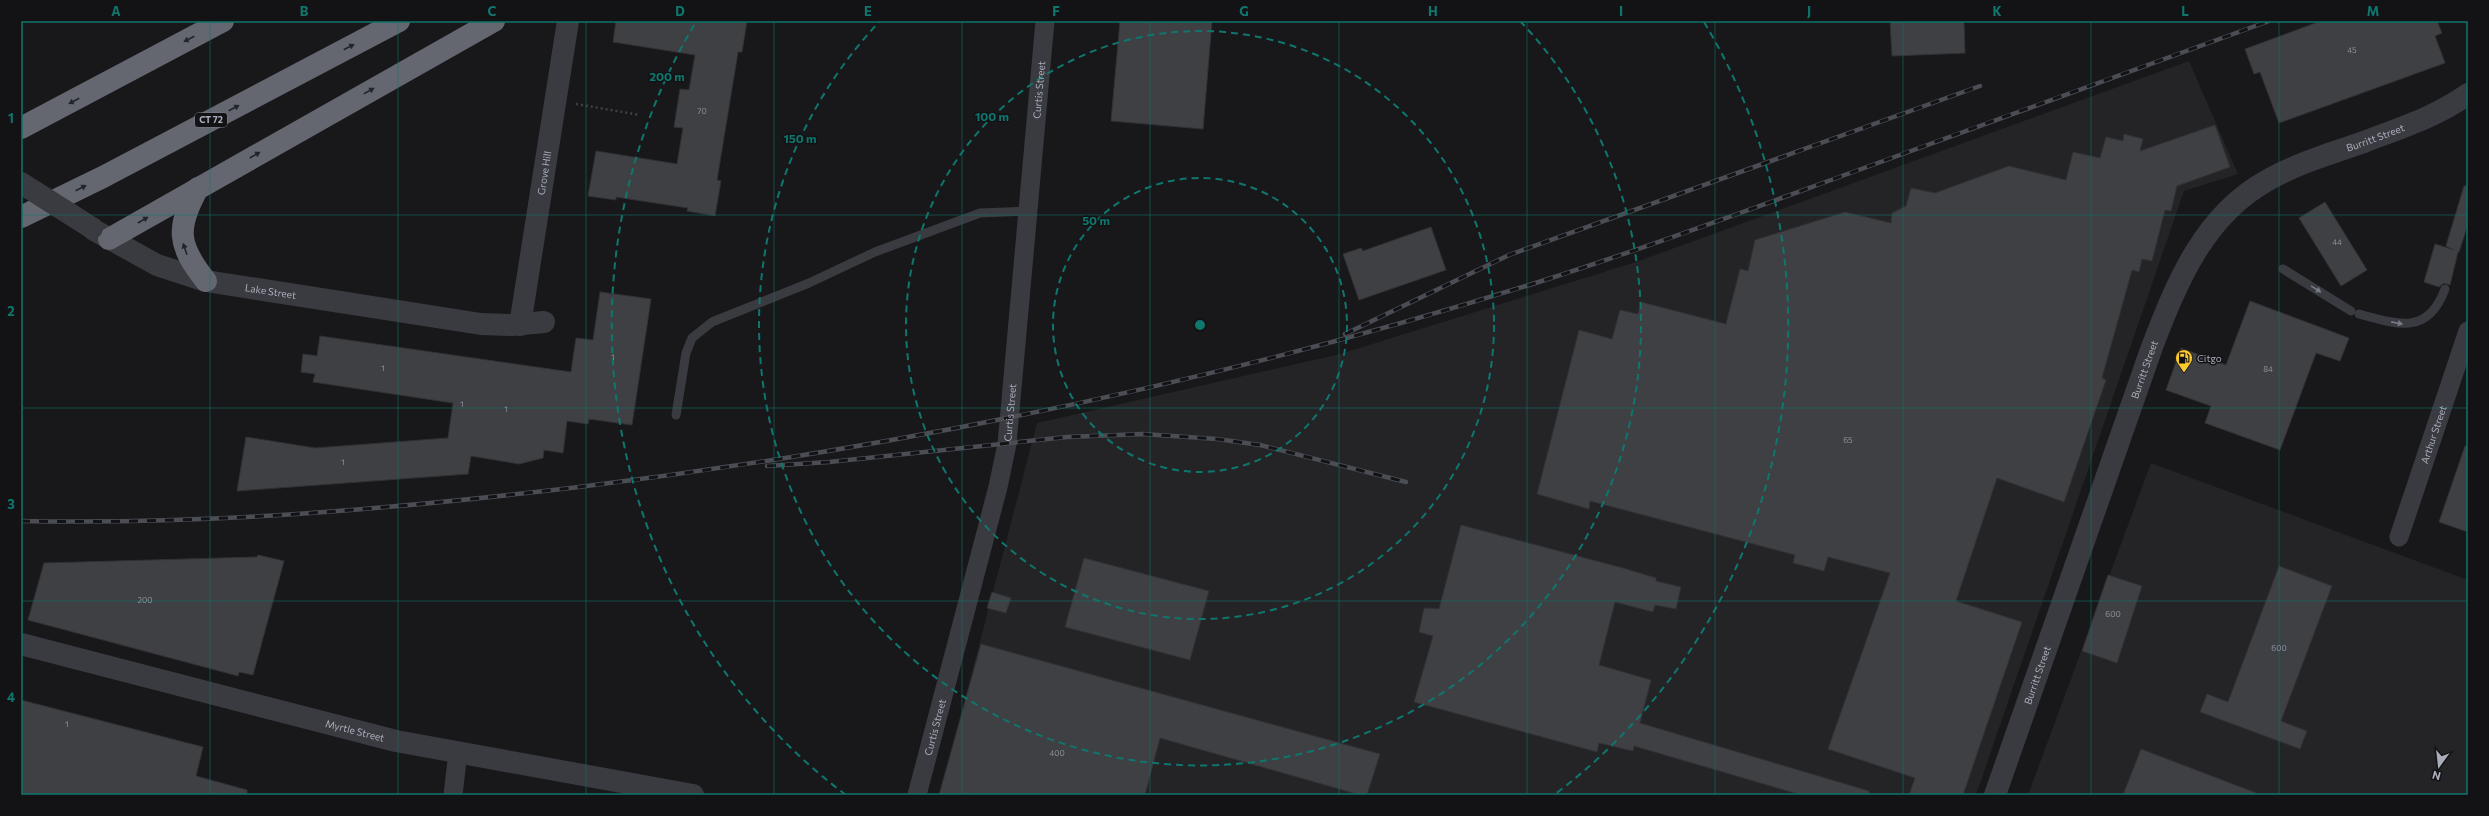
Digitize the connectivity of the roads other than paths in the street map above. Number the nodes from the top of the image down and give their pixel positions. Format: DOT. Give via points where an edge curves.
graph roads {
  1 [pos="224,21"];
  2 [pos="399,21"];
  3 [pos="494,21"];
  4 [pos="568,21"];
  5 [pos="1045,21"];
  6 [pos="2468,94"];
  7 [pos="21,128"];
  8 [pos="21,183"];
  9 [pos="198,188"];
  10 [pos="1027,211"];
  11 [pos="21,217"];
  12 [pos="100,234"];
  13 [pos="2283,269"];
  14 [pos="206,281"];
  15 [pos="2444,289"];
  16 [pos="544,322"];
  17 [pos="520,325"];
  18 [pos="2468,331"];
  19 [pos="676,415"];
  20 [pos="2399,537"];
  21 [pos="21,644"];
  22 [pos="458,752"];
  23 [pos="453,795"];
  24 [pos="693,795"];
  25 [pos="917,795"];
  26 [pos="1995,795"];
  1 -- 7 [label="highway, one-way"];
  11 -- 2 [label="highway, CT 72, one-way" via="103,177"];
  9 -- 3 [label="highway, one-way"];
  4 -- 17 [label="street, Grove Hill"];
  5 -- 10 [label="street, Curtis Street"];
  6 -- 26 [label="street, Burritt Street" via="2423,120 2303,164 2268,180 2232,206 2201,241 2176,288 2152,347"];
  8 -- 12 [label="street, Lake Street, bridge"];
  12 -- 9 [label="highway, one-way"];
  14 -- 9 [label="highway, one-way" via="190,260 182,238 184,217"];
  10 -- 19 [label="lane" via="980,213 875,252 809,283 712,322 692,338 686,353"];
  10 -- 25 [label="street, Curtis Street" via="1007,444"];
  12 -- 14 [label="street, Lake Street" via="157,265"];
  13 -- 15 [label="lane, one-way" via="2355,313 2406,325 2425,320 2439,304"];
  14 -- 17 [label="street, Lake Street" via="481,324"];
  16 -- 17 [label="street, Lake Street"];
  18 -- 20 [label="street, Arthur Street"];
  21 -- 22 [label="street, Myrtle Street" via="365,734"];
  22 -- 23 [label="street"];
  22 -- 24 [label="street, Myrtle Street"];
}
